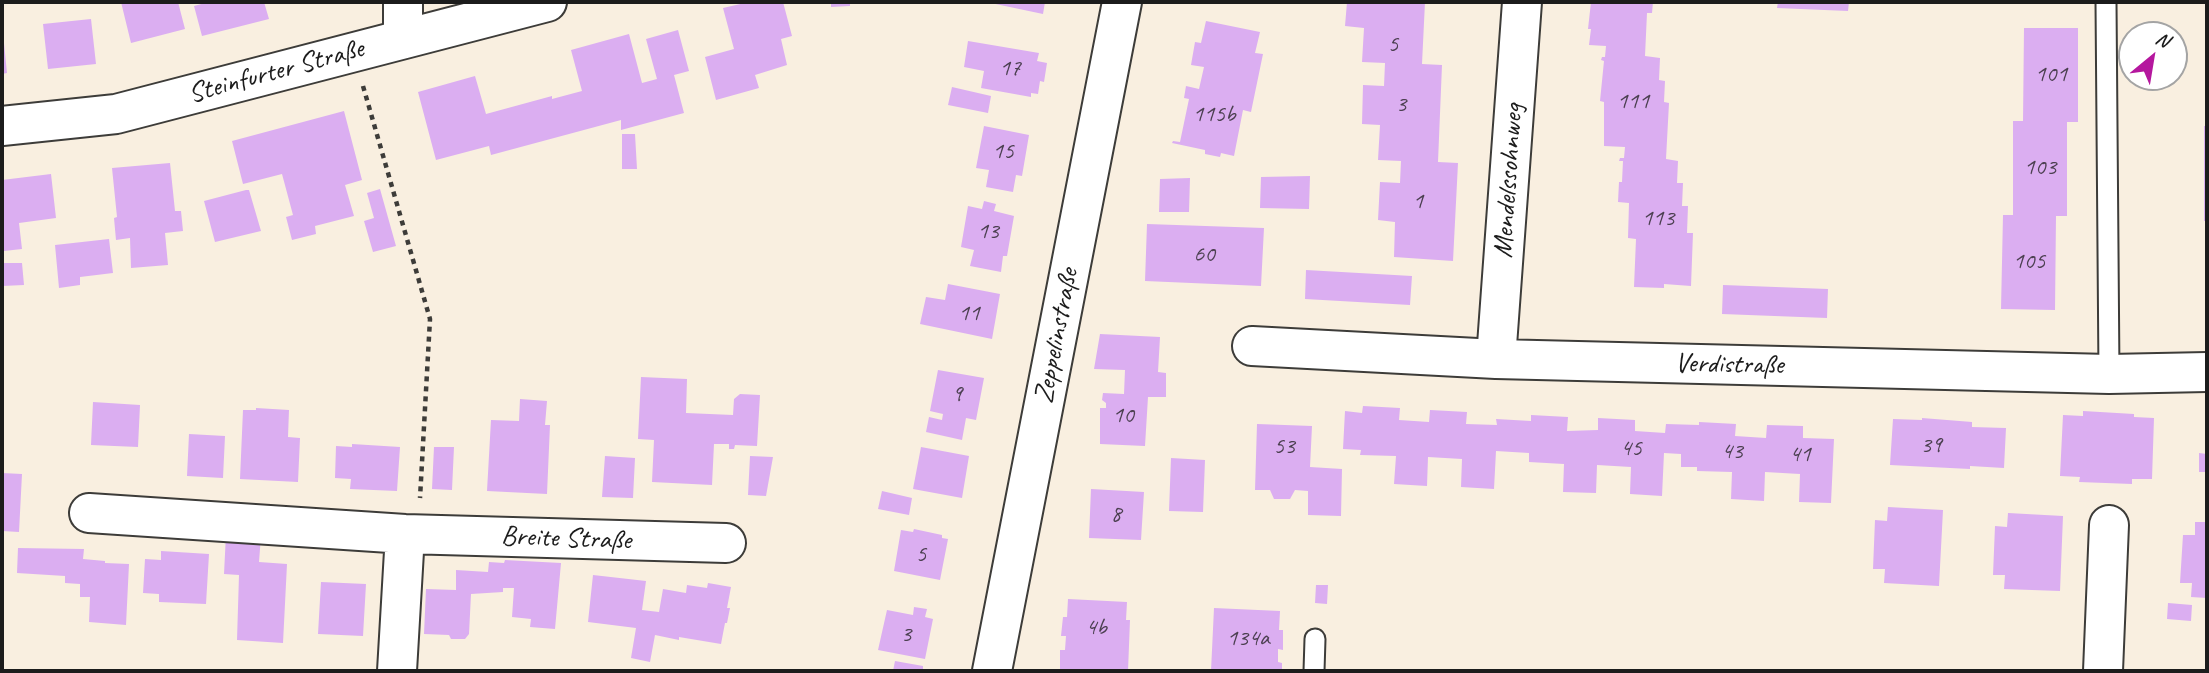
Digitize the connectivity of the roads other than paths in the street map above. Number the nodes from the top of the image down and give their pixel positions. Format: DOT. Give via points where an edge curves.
graph roads {
  1 [pos="403,2"];
  2 [pos="547,2"];
  3 [pos="1122,2"];
  4 [pos="1522,2"];
  5 [pos="2106,2"];
  6 [pos="403,39"];
  7 [pos="2,126"];
  8 [pos="1252,346"];
  9 [pos="1496,359"];
  10 [pos="2207,372"];
  11 [pos="2109,374"];
  12 [pos="89,513"];
  13 [pos="2109,525"];
  14 [pos="411,534"];
  15 [pos="726,543"];
  16 [pos="1315,639"];
  17 [pos="397,671"];
  18 [pos="992,671"];
  19 [pos="1314,671"];
  20 [pos="2103,671"];
  1 -- 6 [label="street"];
  2 -- 6 [label="street, Steinfurter Straße"];
  3 -- 18 [label="street, Zeppelinstraße"];
  4 -- 9 [label="street, Mendelssohnweg"];
  5 -- 11 [label="lane"];
  6 -- 7 [label="street, Steinfurter Straße" via="116,114"];
  8 -- 9 [label="street, Verdistraße"];
  9 -- 11 [label="street, Verdistraße"];
  10 -- 11 [label="street, Verdistraße"];
  12 -- 14 [label="street, Breite Straße"];
  13 -- 20 [label="street"];
  14 -- 15 [label="street, Breite Straße"];
  14 -- 17 [label="street"];
  16 -- 19 [label="lane"];
}
